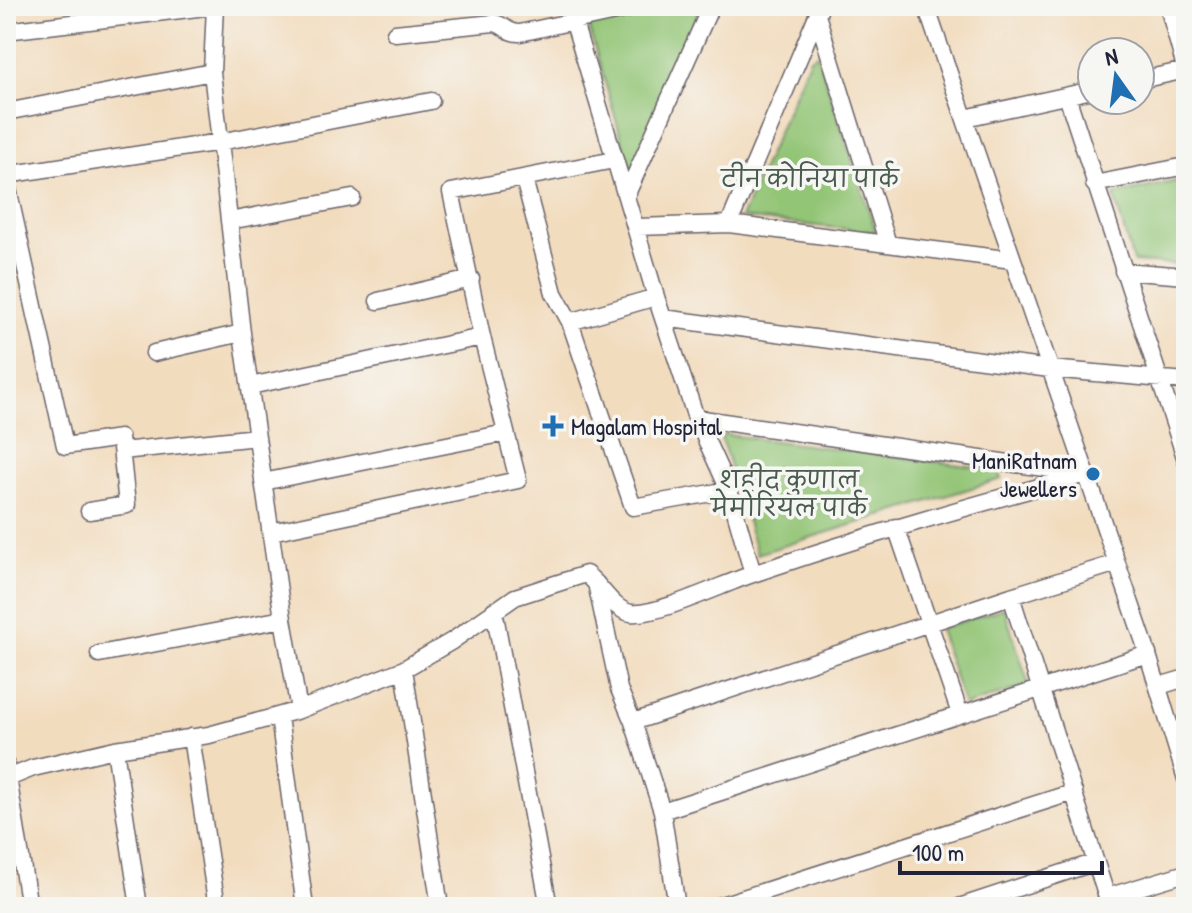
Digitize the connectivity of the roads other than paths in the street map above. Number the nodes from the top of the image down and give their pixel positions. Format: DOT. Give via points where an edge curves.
graph roads {
  1 [pos="214,6"];
  2 [pos="642,6"];
  3 [pos="711,6"];
  4 [pos="926,6"];
  5 [pos="1168,6"];
  6 [pos="819,11"];
  7 [pos="571,14"];
  8 [pos="6,31"];
  9 [pos="395,33"];
  10 [pos="1186,70"];
  11 [pos="212,72"];
  12 [pos="1156,77"];
  13 [pos="1076,94"];
  14 [pos="1067,96"];
  15 [pos="431,101"];
  16 [pos="6,112"];
  17 [pos="965,118"];
  18 [pos="220,142"];
  19 [pos="614,160"];
  20 [pos="1186,166"];
  21 [pos="6,177"];
  22 [pos="524,179"];
  23 [pos="1094,184"];
  24 [pos="626,196"];
  25 [pos="352,198"];
  26 [pos="229,221"];
  27 [pos="729,224"];
  28 [pos="637,227"];
  29 [pos="888,244"];
  30 [pos="1013,260"];
  31 [pos="1123,271"];
  32 [pos="1186,276"];
  33 [pos="471,279"];
  34 [pos="656,297"];
  35 [pos="378,301"];
  36 [pos="663,318"];
  37 [pos="570,322"];
  38 [pos="242,333"];
  39 [pos="482,337"];
  40 [pos="154,353"];
  41 [pos="1050,369"];
  42 [pos="1158,377"];
  43 [pos="1186,381"];
  44 [pos="250,386"];
  45 [pos="696,418"];
  46 [pos="506,433"];
  47 [pos="257,437"];
  48 [pos="122,451"];
  49 [pos="1186,460"];
  50 [pos="1086,474"];
  51 [pos="263,482"];
  52 [pos="729,490"];
  53 [pos="89,511"];
  54 [pos="896,527"];
  55 [pos="271,532"];
  56 [pos="1117,563"];
  57 [pos="753,574"];
  58 [pos="596,581"];
  59 [pos="1011,596"];
  60 [pos="494,610"];
  61 [pos="283,619"];
  62 [pos="930,622"];
  63 [pos="99,654"];
  64 [pos="1148,654"];
  65 [pos="404,669"];
  66 [pos="1186,678"];
  67 [pos="1159,686"];
  68 [pos="1041,690"];
  69 [pos="299,710"];
  70 [pos="960,714"];
  71 [pos="279,717"];
  72 [pos="633,722"];
  73 [pos="191,737"];
  74 [pos="115,749"];
  75 [pos="7,774"];
  76 [pos="1186,779"];
  77 [pos="1074,792"];
  78 [pos="662,811"];
  79 [pos="1096,862"];
  80 [pos="1186,873"];
  81 [pos="991,902"];
  82 [pos="1109,902"];
  83 [pos="29,907"];
  84 [pos="139,907"];
  85 [pos="217,907"];
  86 [pos="305,907"];
  87 [pos="440,907"];
  88 [pos="549,907"];
  89 [pos="677,907"];
  90 [pos="715,907"];
  91 [pos="959,907"];
  1 -- 8 [label="street"];
  1 -- 11 [label="street"];
  2 -- 7 [label="street"];
  3 -- 24 [label="street"];
  4 -- 17 [label="street"];
  5 -- 10 [label="street"];
  6 -- 27 [label="street"];
  6 -- 29 [label="street"];
  7 -- 9 [label="street" via="513,34 494,23"];
  7 -- 19 [label="street"];
  10 -- 12 [label="street"];
  11 -- 16 [label="street"];
  11 -- 18 [label="street"];
  13 -- 14 [label="street"];
  14 -- 17 [label="street"];
  14 -- 23 [label="street"];
  15 -- 18 [label="street"];
  17 -- 30 [label="street"];
  18 -- 21 [label="street"];
  18 -- 26 [label="street"];
  19 -- 22 [label="street"];
  19 -- 24 [label="street"];
  20 -- 23 [label="street"];
  21 -- 48 [label="street" via="65,446 120,438"];
  22 -- 33 [label="street" via="451,192"];
  22 -- 37 [label="street" via="554,293"];
  23 -- 31 [label="street"];
  24 -- 28 [label="street"];
  25 -- 26 [label="street"];
  26 -- 38 [label="street"];
  27 -- 28 [label="street"];
  27 -- 29 [label="street"];
  28 -- 34 [label="street"];
  29 -- 30 [label="street"];
  30 -- 41 [label="street"];
  31 -- 32 [label="street"];
  31 -- 42 [label="street"];
  33 -- 35 [label="street"];
  33 -- 39 [label="street"];
  34 -- 36 [label="street"];
  34 -- 37 [label="street"];
  36 -- 41 [label="street"];
  36 -- 45 [label="street"];
  37 -- 52 [label="street" via="633,507"];
  38 -- 40 [label="street"];
  38 -- 44 [label="street"];
  39 -- 44 [label="street"];
  39 -- 46 [label="street"];
  41 -- 42 [label="street"];
  41 -- 50 [label="street"];
  42 -- 43 [label="street"];
  42 -- 49 [label="street"];
  44 -- 47 [label="street"];
  45 -- 50 [label="street"];
  45 -- 52 [label="street"];
  46 -- 51 [label="street"];
  46 -- 55 [label="street" via="518,480"];
  47 -- 48 [label="street"];
  47 -- 51 [label="street"];
  48 -- 53 [label="street" via="127,505"];
  50 -- 54 [label="street"];
  50 -- 56 [label="street"];
  51 -- 55 [label="street"];
  52 -- 57 [label="street"];
  54 -- 57 [label="street"];
  54 -- 62 [label="street"];
  55 -- 61 [label="street"];
  56 -- 59 [label="street"];
  56 -- 64 [label="street"];
  57 -- 58 [label="street" via="645,613 620,609"];
  58 -- 60 [label="street" via="586,574 515,597"];
  58 -- 72 [label="street" via="619,689"];
  59 -- 62 [label="street"];
  59 -- 68 [label="street"];
  60 -- 65 [label="street"];
  60 -- 88 [label="street"];
  61 -- 63 [label="street"];
  61 -- 69 [label="street"];
  62 -- 70 [label="street"];
  62 -- 72 [label="street"];
  64 -- 67 [label="street"];
  64 -- 68 [label="street"];
  65 -- 69 [label="street"];
  65 -- 87 [label="street"];
  66 -- 67 [label="street"];
  67 -- 76 [label="street"];
  68 -- 70 [label="street"];
  68 -- 77 [label="street"];
  69 -- 71 [label="street"];
  70 -- 78 [label="street"];
  71 -- 73 [label="street"];
  71 -- 86 [label="street"];
  72 -- 78 [label="street"];
  73 -- 74 [label="street"];
  73 -- 85 [label="street"];
  74 -- 75 [label="street"];
  74 -- 84 [label="street"];
  75 -- 83 [label="street"];
  77 -- 79 [label="street"];
  77 -- 90 [label="street"];
  78 -- 89 [label="street"];
  79 -- 81 [label="street"];
  79 -- 82 [label="street"];
  80 -- 82 [label="street"];
  81 -- 91 [label="street"];
}
